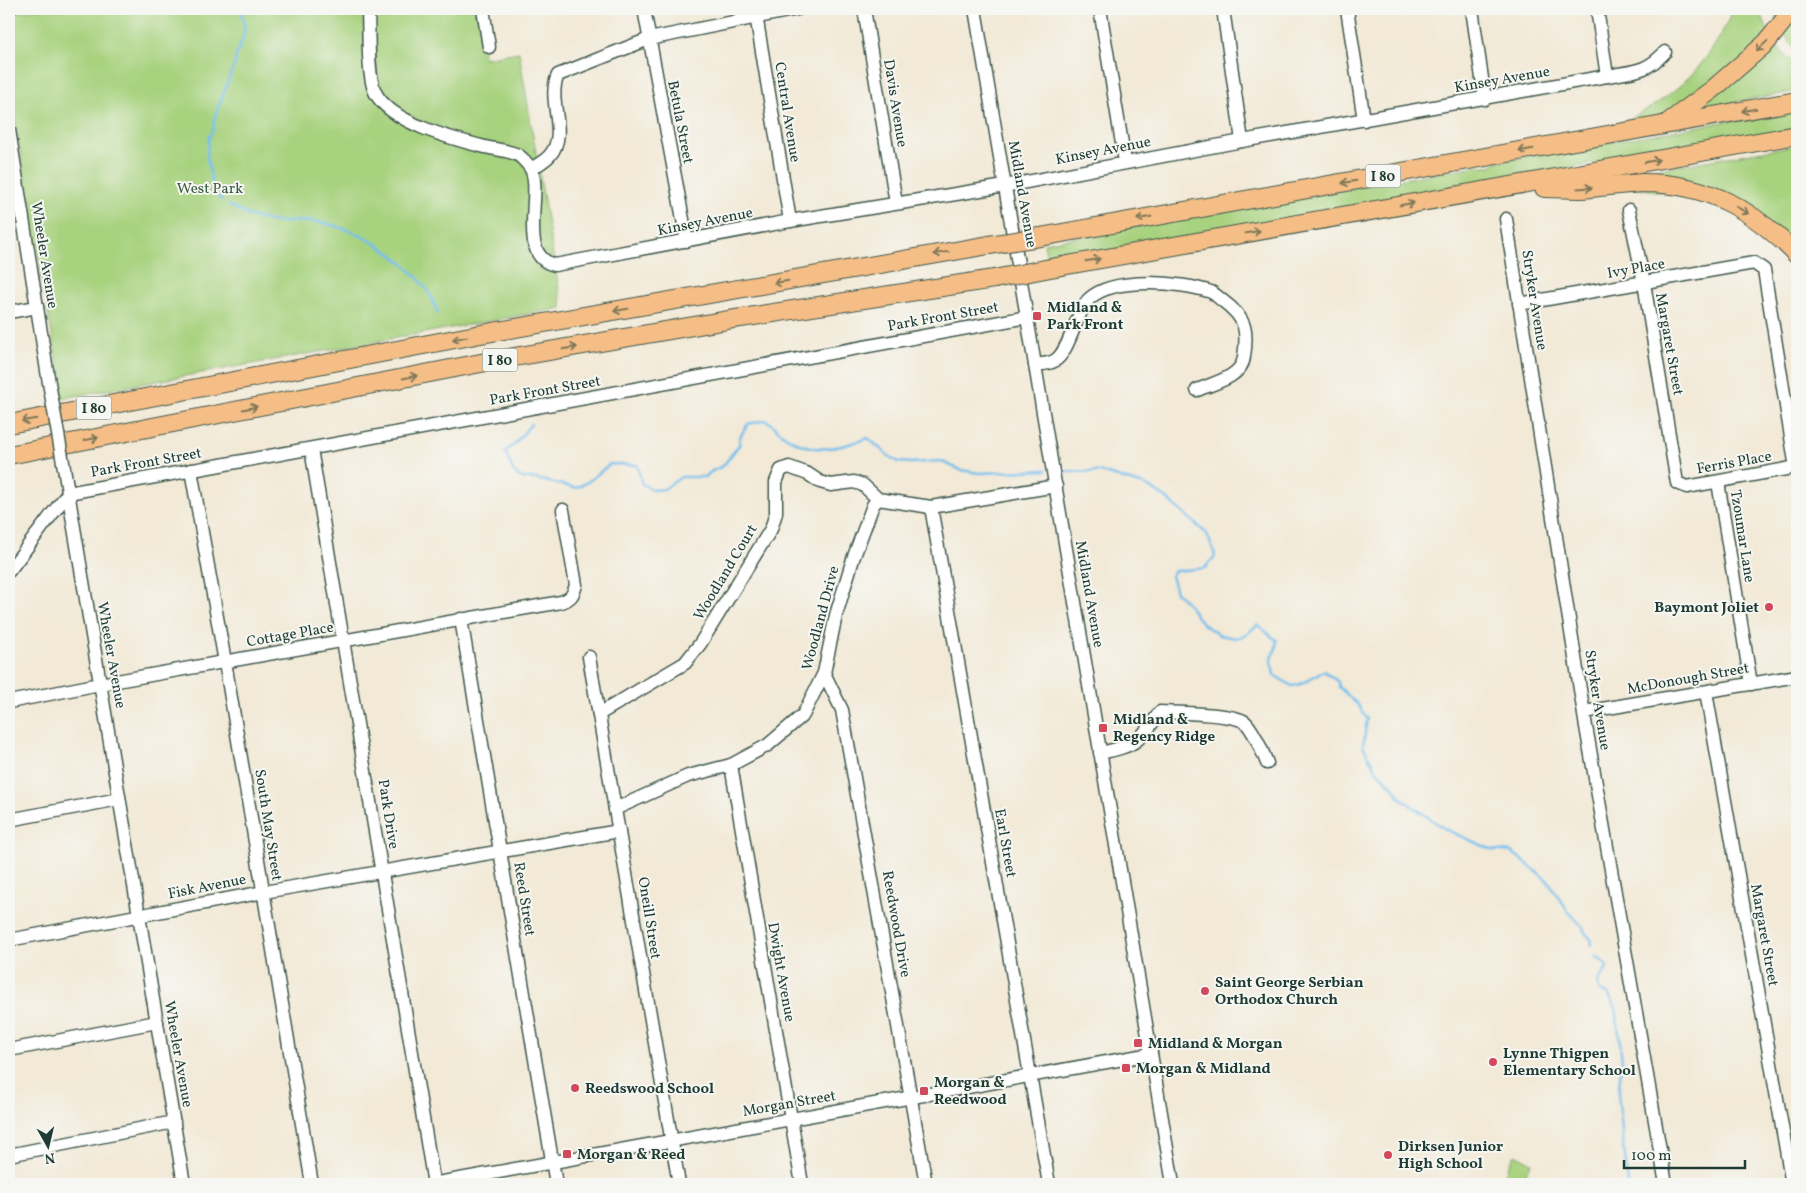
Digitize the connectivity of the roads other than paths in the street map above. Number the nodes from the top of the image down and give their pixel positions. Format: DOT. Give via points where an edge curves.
graph roads {
  1 [pos="368,9"];
  2 [pos="483,9"];
  3 [pos="644,9"];
  4 [pos="798,9"];
  5 [pos="864,9"];
  6 [pos="975,9"];
  7 [pos="1100,9"];
  8 [pos="1223,9"];
  9 [pos="1347,9"];
  10 [pos="1472,9"];
  11 [pos="1597,9"];
  12 [pos="1793,9"];
  13 [pos="755,12"];
  14 [pos="649,39"];
  15 [pos="489,46"];
  16 [pos="1664,52"];
  17 [pos="1607,76"];
  18 [pos="1485,99"];
  19 [pos="1797,102"];
  20 [pos="1364,120"];
  21 [pos="1664,125"];
  22 [pos="9,130"];
  23 [pos="1797,135"];
  24 [pos="1242,141"];
  25 [pos="1124,162"];
  26 [pos="530,169"];
  27 [pos="1005,186"];
  28 [pos="13,187"];
  29 [pos="1501,188"];
  30 [pos="896,203"];
  31 [pos="1629,210"];
  32 [pos="1506,219"];
  33 [pos="790,221"];
  34 [pos="687,241"];
  35 [pos="1797,255"];
  36 [pos="1644,283"];
  37 [pos="1519,304"];
  38 [pos="36,307"];
  39 [pos="9,312"];
  40 [pos="1027,317"];
  41 [pos="1035,365"];
  42 [pos="1197,390"];
  43 [pos="9,424"];
  44 [pos="311,449"];
  45 [pos="9,455"];
  46 [pos="1797,468"];
  47 [pos="191,470"];
  48 [pos="1718,482"];
  49 [pos="1677,483"];
  50 [pos="1056,486"];
  51 [pos="68,493"];
  52 [pos="878,499"];
  53 [pos="931,507"];
  54 [pos="563,510"];
  55 [pos="13,559"];
  56 [pos="9,570"];
  57 [pos="461,619"];
  58 [pos="343,642"];
  59 [pos="589,657"];
  60 [pos="225,662"];
  61 [pos="824,674"];
  62 [pos="1797,676"];
  63 [pos="100,684"];
  64 [pos="1751,684"];
  65 [pos="1706,692"];
  66 [pos="9,702"];
  67 [pos="1584,712"];
  68 [pos="599,714"];
  69 [pos="1100,753"];
  70 [pos="1267,763"];
  71 [pos="731,766"];
  72 [pos="119,799"];
  73 [pos="615,809"];
  74 [pos="9,820"];
  75 [pos="619,831"];
  76 [pos="501,851"];
  77 [pos="382,872"];
  78 [pos="264,892"];
  79 [pos="139,915"];
  80 [pos="9,940"];
  81 [pos="157,1022"];
  82 [pos="9,1050"];
  83 [pos="1152,1054"];
  84 [pos="1030,1076"];
  85 [pos="911,1098"];
  86 [pos="791,1120"];
  87 [pos="174,1122"];
  88 [pos="671,1141"];
  89 [pos="9,1155"];
  90 [pos="553,1162"];
  91 [pos="184,1184"];
  92 [pos="312,1184"];
  93 [pos="433,1184"];
  94 [pos="556,1184"];
  95 [pos="679,1184"];
  96 [pos="802,1184"];
  97 [pos="926,1184"];
  98 [pos="1049,1184"];
  99 [pos="1173,1184"];
  100 [pos="1666,1184"];
  101 [pos="1792,1184"];
  1 -- 26 [label="street" via="374,91 383,104 398,116 449,138 518,155"];
  2 -- 15 [label="street"];
  3 -- 14 [label="street, Betula Street"];
  4 -- 13 [label="street"];
  5 -- 30 [label="street, Davis Avenue"];
  6 -- 27 [label="street, Midland Avenue"];
  7 -- 25 [label="street"];
  8 -- 24 [label="street"];
  9 -- 20 [label="street"];
  10 -- 18 [label="street"];
  11 -- 17 [label="street"];
  12 -- 21 [label="highway, one-way" via="1766,43 1712,90"];
  13 -- 14 [label="street"];
  13 -- 33 [label="street, Central Avenue"];
  14 -- 26 [label="street" via="558,76 554,84 557,145 549,157"];
  14 -- 34 [label="street, Betula Street"];
  16 -- 17 [label="street, Kinsey Avenue" via="1648,68"];
  17 -- 18 [label="street, Kinsey Avenue"];
  18 -- 20 [label="street, Kinsey Avenue"];
  19 -- 21 [label="highway, I 80, one-way"];
  20 -- 24 [label="street, Kinsey Avenue"];
  21 -- 43 [label="highway, I 80, one-way, bridge" via="481,334"];
  22 -- 28 [label="street, Wheeler Avenue"];
  29 -- 23 [label="highway, I 80, one-way"];
  24 -- 25 [label="street, Kinsey Avenue"];
  25 -- 27 [label="street, Kinsey Avenue"];
  26 -- 34 [label="street, Kinsey Avenue" via="535,247 542,260 555,265"];
  27 -- 30 [label="street, Kinsey Avenue"];
  27 -- 40 [label="street, Midland Avenue"];
  28 -- 38 [label="street, Wheeler Avenue"];
  29 -- 35 [label="highway, one-way" via="1581,189 1645,183 1685,188 1740,208 1770,228"];
  45 -- 29 [label="highway, I 80, one-way, bridge" via="496,361 728,320 994,279"];
  30 -- 33 [label="street, Kinsey Avenue"];
  31 -- 36 [label="street, Margaret Street"];
  32 -- 37 [label="street, Stryker Avenue"];
  33 -- 34 [label="street, Kinsey Avenue"];
  36 -- 37 [label="street, Ivy Place"];
  36 -- 46 [label="street, Ivy Place" via="1754,264 1764,270"];
  36 -- 49 [label="street, Margaret Street"];
  37 -- 67 [label="street, Stryker Avenue"];
  38 -- 39 [label="street"];
  38 -- 51 [label="street, Wheeler Avenue, bridge"];
  40 -- 41 [label="street, Midland Avenue"];
  40 -- 44 [label="street, Park Front Street"];
  41 -- 42 [label="street" via="1053,362 1060,356 1089,299 1105,290 1119,284 1187,286 1213,293 1230,306 1243,322 1247,336 1243,365 1236,373"];
  41 -- 50 [label="street, Midland Avenue"];
  44 -- 47 [label="street, Park Front Street"];
  44 -- 58 [label="street, Park Drive"];
  46 -- 48 [label="street, Ferris Place"];
  47 -- 51 [label="street, Park Front Street"];
  47 -- 60 [label="street, South May Street"];
  48 -- 49 [label="street, Ferris Place" via="1687,487"];
  48 -- 64 [label="street, Tzoumar Lane"];
  50 -- 53 [label="street"];
  50 -- 69 [label="street, Midland Avenue"];
  51 -- 55 [label="street"];
  51 -- 63 [label="street, Wheeler Avenue"];
  52 -- 53 [label="street"];
  52 -- 61 [label="street, Woodland Drive" via="852,560"];
  52 -- 68 [label="street, Woodland Court" via="863,485 854,482 831,485 789,466 781,470 776,482 776,513 771,529 700,644 685,663"];
  53 -- 84 [label="street, Earl Street"];
  54 -- 57 [label="street, Cottage Place" via="576,585 574,594 561,602"];
  55 -- 56 [label="street"];
  57 -- 58 [label="street, Cottage Place"];
  57 -- 76 [label="street, Reed Street"];
  58 -- 60 [label="street, Cottage Place"];
  58 -- 77 [label="street, Park Drive"];
  59 -- 68 [label="street, Oneill Street"];
  60 -- 63 [label="street, Cottage Place"];
  60 -- 78 [label="street, South May Street"];
  61 -- 71 [label="street, Woodland Drive" via="803,715 768,745"];
  61 -- 85 [label="street, Reedwood Drive" via="842,710"];
  62 -- 64 [label="street, McDonough Street"];
  63 -- 66 [label="street, Cottage Place"];
  63 -- 72 [label="street, Wheeler Avenue"];
  64 -- 65 [label="street, McDonough Street"];
  65 -- 67 [label="street, McDonough Street"];
  65 -- 101 [label="street, Margaret Street"];
  67 -- 100 [label="street, Stryker Avenue"];
  68 -- 73 [label="street, Oneill Street"];
  69 -- 70 [label="street" via="1138,741 1160,712 1177,713 1236,718 1246,723"];
  69 -- 83 [label="street, Midland Avenue"];
  71 -- 73 [label="street, Woodland Drive" via="688,776"];
  71 -- 86 [label="street, Dwight Avenue"];
  72 -- 74 [label="street"];
  72 -- 79 [label="street, Wheeler Avenue"];
  73 -- 75 [label="street, Oneill Street"];
  75 -- 76 [label="street, Fisk Avenue"];
  75 -- 88 [label="street, Oneill Street"];
  76 -- 77 [label="street, Fisk Avenue"];
  76 -- 90 [label="street, Reed Street"];
  77 -- 78 [label="street, Fisk Avenue"];
  77 -- 93 [label="street, Park Drive"];
  78 -- 79 [label="street, Fisk Avenue"];
  78 -- 92 [label="street, South May Street"];
  79 -- 80 [label="street, Fisk Avenue"];
  79 -- 81 [label="street, Wheeler Avenue"];
  81 -- 82 [label="street"];
  81 -- 87 [label="street, Wheeler Avenue"];
  83 -- 84 [label="street, Morgan Street"];
  83 -- 99 [label="street, Midland Avenue"];
  84 -- 85 [label="street, Morgan Street"];
  84 -- 98 [label="street, Earl Street"];
  85 -- 86 [label="street, Morgan Street"];
  85 -- 97 [label="street, Reedwood Drive"];
  86 -- 88 [label="street, Morgan Street"];
  86 -- 96 [label="street, Dwight Avenue"];
  87 -- 89 [label="street"];
  87 -- 91 [label="street, Wheeler Avenue"];
  88 -- 90 [label="street, Morgan Street"];
  88 -- 95 [label="street, Oneill Street"];
  90 -- 93 [label="street, Morgan Street"];
  90 -- 94 [label="street, Reed Street"];
}
